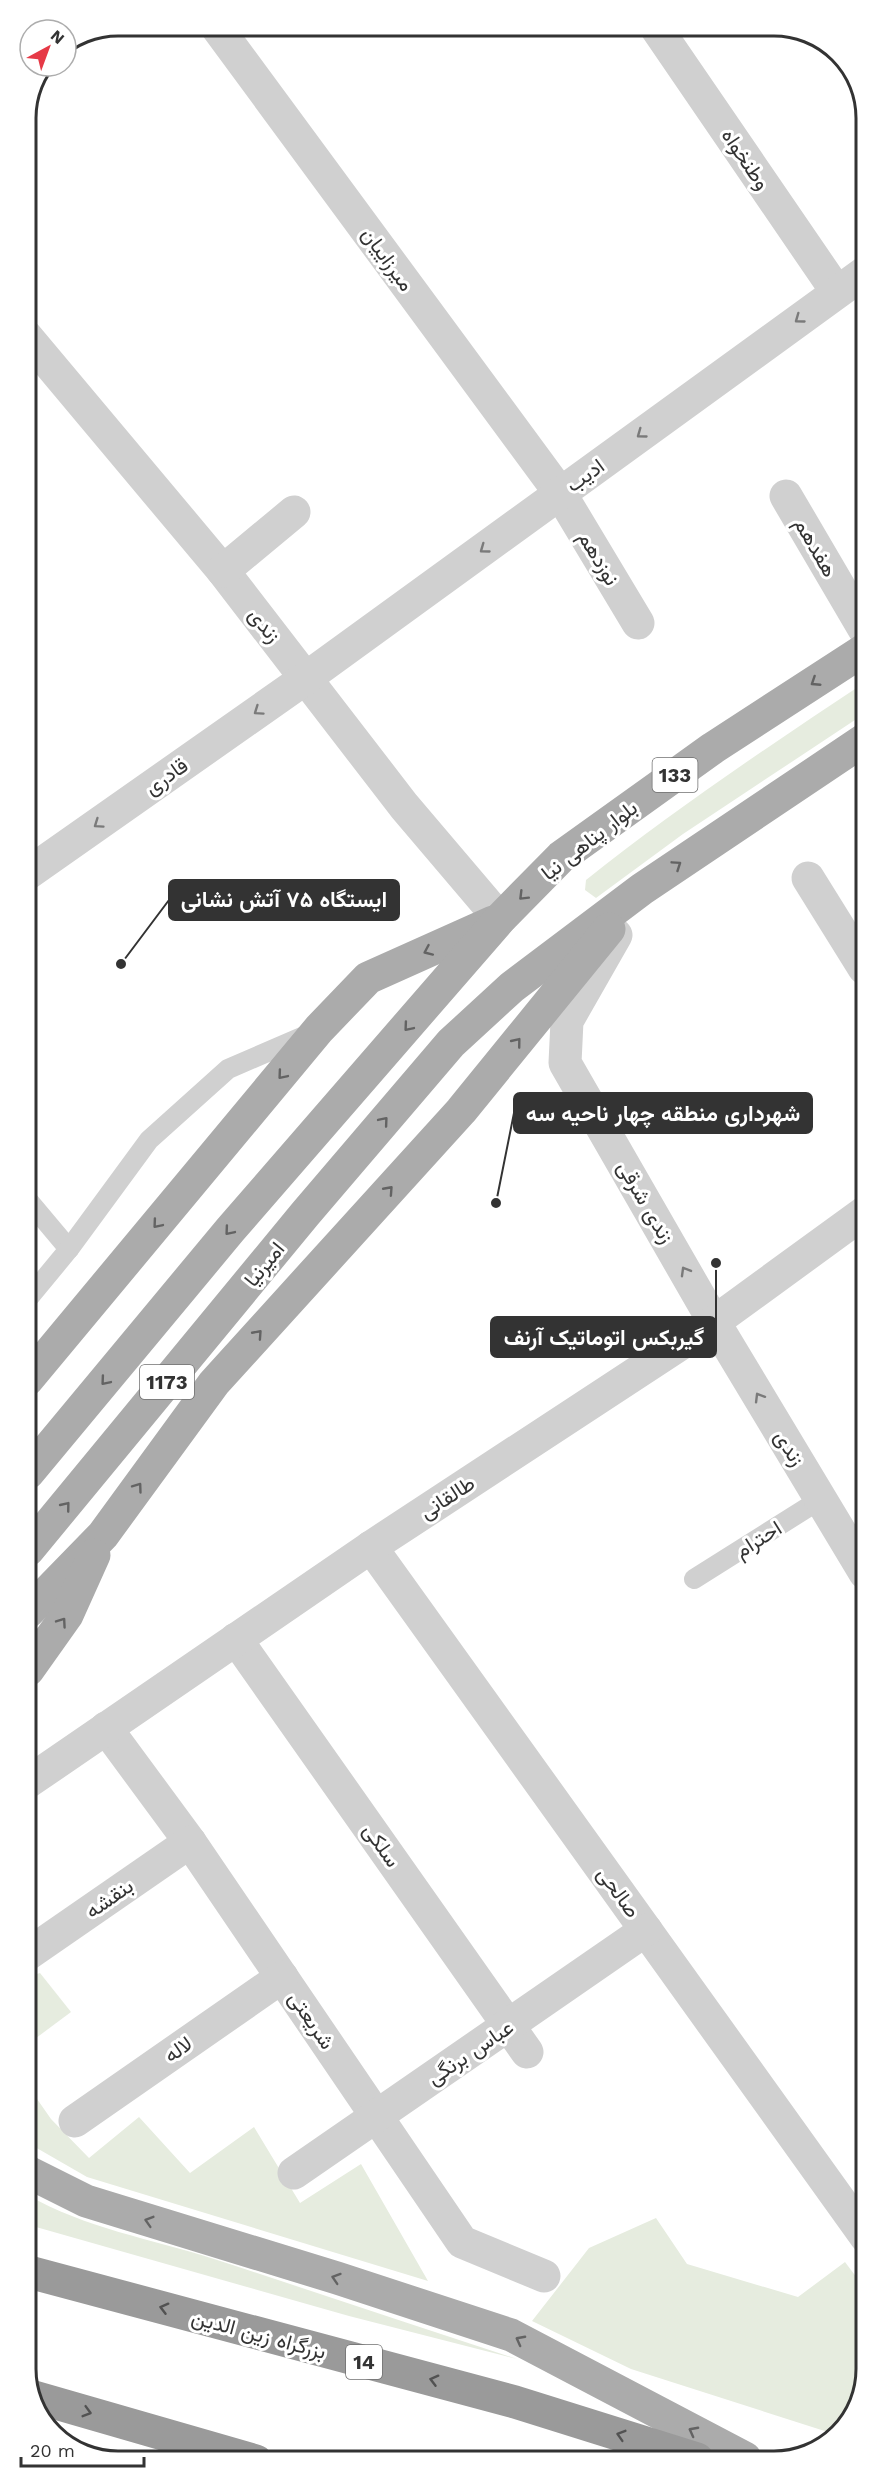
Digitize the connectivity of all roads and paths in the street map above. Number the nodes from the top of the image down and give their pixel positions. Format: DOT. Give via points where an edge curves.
graph roads {
  1 [pos="223,36"];
  2 [pos="662,36"];
  3 [pos="856,279"];
  4 [pos="837,292"];
  5 [pos="36,348"];
  6 [pos="560,493"];
  7 [pos="786,496"];
  8 [pos="294,512"];
  9 [pos="223,571"];
  10 [pos="856,615"];
  11 [pos="638,623"];
  12 [pos="856,655"];
  13 [pos="306,678"];
  14 [pos="856,745"];
  15 [pos="36,858"];
  16 [pos="808,878"];
  17 [pos="642,889"];
  18 [pos="500,919"];
  19 [pos="856,955"];
  20 [pos="320,1029"];
  21 [pos="36,1210"];
  22 [pos="856,1219"];
  23 [pos="69,1250"];
  24 [pos="36,1289"];
  25 [pos="714,1322"];
  26 [pos="36,1369"];
  27 [pos="36,1462"];
  28 [pos="821,1499"];
  29 [pos="103,1535"];
  30 [pos="36,1540"];
  31 [pos="371,1546"];
  32 [pos="856,1558"];
  33 [pos="694,1579"];
  34 [pos="36,1604"];
  35 [pos="236,1640"];
  36 [pos="36,1659"];
  37 [pos="106,1728"];
  38 [pos="36,1776"];
  39 [pos="190,1842"];
  40 [pos="646,1930"];
  41 [pos="36,1948"];
  42 [pos="282,1977"];
  43 [pos="509,2025"];
  44 [pos="527,2052"];
  45 [pos="376,2116"];
  46 [pos="75,2121"];
  47 [pos="294,2173"];
  48 [pos="36,2176"];
  49 [pos="856,2223"];
  50 [pos="36,2274"];
  51 [pos="544,2276"];
  52 [pos="42,2399"];
  53 [pos="221,2451"];
  54 [pos="671,2451"];
  55 [pos="732,2451"];
  1 -- 6 [label="street, میرزاییان"];
  2 -- 4 [label="street, وطنخواه"];
  3 -- 4 [label="street, ادیب"];
  4 -- 6 [label="street, ادیب, one-way"];
  5 -- 9 [label="street, زندی"];
  6 -- 11 [label="street, نوزدهم"];
  6 -- 13 [label="street, ادیب, one-way"];
  7 -- 10 [label="street, هفدهم"];
  8 -- 9 [label="street"];
  9 -- 13 [label="street, زندی"];
  12 -- 18 [label="main road, بلوار پناهی نیا / 133, one-way" via="713,748 561,857"];
  13 -- 15 [label="street, قادری, one-way"];
  13 -- 18 [label="street, زندی" via="404,806"];
  17 -- 14 [label="main road, one-way"];
  16 -- 19 [label="street"];
  25 -- 17 [label="street, زندی شرقی, one-way" via="565,1063 567,1022"];
  29 -- 17 [label="main road, one-way" via="214,1383 461,1111"];
  30 -- 17 [label="main road, امیرنیا / 1173, one-way" via="451,1043 512,987"];
  18 -- 20 [label="main road, one-way" via="368,978"];
  18 -- 27 [label="main road, 1173, one-way"];
  20 -- 23 [label="lane" via="228,1069 149,1140"];
  20 -- 26 [label="main road, one-way"];
  21 -- 23 [label="lane"];
  22 -- 25 [label="street, طالقانی"];
  23 -- 24 [label="lane"];
  28 -- 25 [label="street, زندی, one-way"];
  25 -- 31 [label="street, طالقانی"];
  28 -- 32 [label="street, زندی"];
  28 -- 33 [label="lane, احترام"];
  29 -- 34 [label="main road"];
  36 -- 29 [label="main road, one-way" via="67,1615"];
  31 -- 35 [label="street, طالقانی"];
  31 -- 40 [label="street, صالحی"];
  35 -- 37 [label="street, طالقانی"];
  35 -- 43 [label="street, سلکی"];
  37 -- 38 [label="street, طالقانی"];
  37 -- 39 [label="street, شریعتی"];
  39 -- 41 [label="street, بنقشه"];
  39 -- 42 [label="street, شریعتی"];
  40 -- 43 [label="street, عباس برنگی"];
  40 -- 49 [label="street, صالحی"];
  42 -- 45 [label="street, شریعتی"];
  42 -- 46 [label="street, لاله"];
  43 -- 44 [label="street, سلکی"];
  43 -- 45 [label="street, عباس برنگی"];
  45 -- 47 [label="street, عباس برنگی"];
  45 -- 51 [label="street, شریعتی" via="462,2242"];
  55 -- 48 [label="main road, one-way" via="511,2335 86,2201"];
  54 -- 50 [label="highway, بزرگراه زین الدین / 14, one-way" via="515,2402"];
  52 -- 53 [label="highway, one-way"];
}
